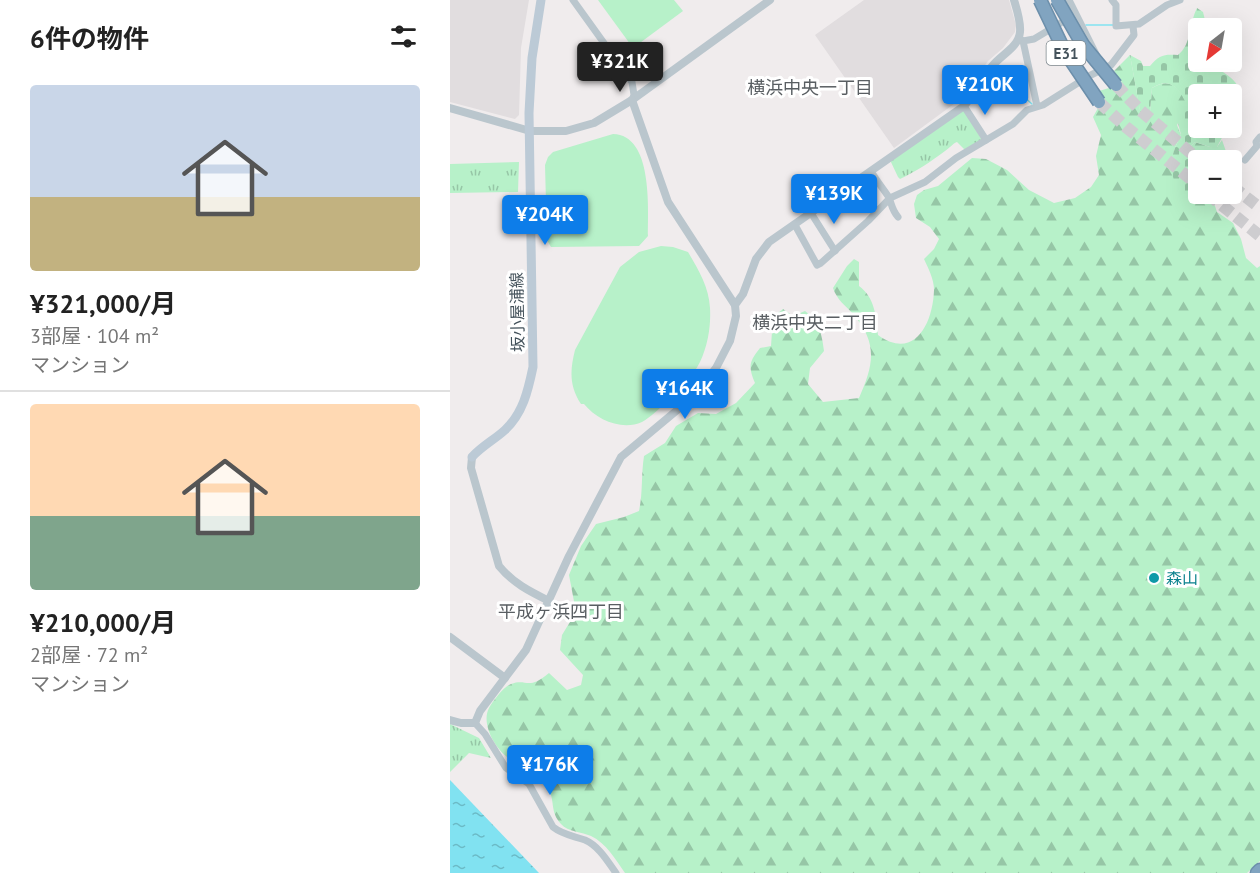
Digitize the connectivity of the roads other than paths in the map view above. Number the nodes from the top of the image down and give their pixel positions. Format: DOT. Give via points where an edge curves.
graph roads {
  1 [pos="541,0"];
  2 [pos="573,0"];
  3 [pos="770,0"];
  4 [pos="1014,0"];
  5 [pos="1038,0"];
  6 [pos="1057,0"];
  7 [pos="1063,0"];
  8 [pos="1069,0"];
  9 [pos="1112,0"];
  10 [pos="1180,0"];
  11 [pos="1076,14"];
  12 [pos="1133,26"];
  13 [pos="1021,39"];
  14 [pos="1101,66"];
  15 [pos="1116,85"];
  16 [pos="632,100"];
  17 [pos="1099,102"];
  18 [pos="964,106"];
  19 [pos="1037,106"];
  20 [pos="450,108"];
  21 [pos="530,131"];
  22 [pos="1260,137"];
  23 [pos="986,140"];
  24 [pos="1245,159"];
  25 [pos="872,171"];
  26 [pos="890,198"];
  27 [pos="811,213"];
  28 [pos="898,217"];
  29 [pos="795,225"];
  30 [pos="835,251"];
  31 [pos="735,305"];
  32 [pos="472,457"];
  33 [pos="549,601"];
  34 [pos="450,637"];
  35 [pos="505,678"];
  36 [pos="450,720"];
  37 [pos="475,723"];
  38 [pos="616,873"];
  1 -- 21 [label="main road, 坂小屋浦線" via="532,58"];
  2 -- 16 [label="street" via="632,82"];
  3 -- 16 [label="street"];
  4 -- 13 [label="street"];
  5 -- 17 [label="highway, E31, bridge" via="1064,50"];
  6 -- 14 [label="highway, E31, bridge" via="1071,27"];
  7 -- 14 [label="highway, bridge"];
  8 -- 11 [label="street"];
  9 -- 12 [label="street" via="1116,5 1116,26"];
  10 -- 12 [label="street"];
  11 -- 13 [label="street" via="1034,39"];
  11 -- 14 [label="street"];
  12 -- 14 [label="street" via="1134,35 1120,55 1111,65"];
  13 -- 18 [label="street" via="989,70"];
  13 -- 19 [label="street"];
  14 -- 15 [label="highway, E31, bridge"];
  14 -- 19 [label="street"];
  16 -- 21 [label="street" via="580,128"];
  16 -- 31 [label="street" via="668,202"];
  18 -- 23 [label="street"];
  18 -- 25 [label="street"];
  19 -- 23 [label="street"];
  20 -- 21 [label="street"];
  21 -- 32 [label="main road, 坂小屋浦線" via="533,367 517,416"];
  22 -- 24 [label="street"];
  23 -- 26 [label="street" via="925,182"];
  25 -- 26 [label="street"];
  25 -- 27 [label="street"];
  26 -- 28 [label="street" via="891,209"];
  26 -- 30 [label="street"];
  27 -- 29 [label="street"];
  27 -- 30 [label="street"];
  29 -- 30 [label="street" via="817,265"];
  29 -- 31 [label="street" via="769,242 756,259"];
  31 -- 33 [label="street" via="730,341 716,368 694,396 621,458"];
  32 -- 33 [label="street" via="471,468 499,566 526,590"];
  33 -- 35 [label="street" via="526,650"];
  34 -- 35 [label="street"];
  35 -- 37 [label="street"];
  36 -- 37 [label="street"];
  37 -- 38 [label="street" via="506,768 529,784 553,827 594,845"];
}
